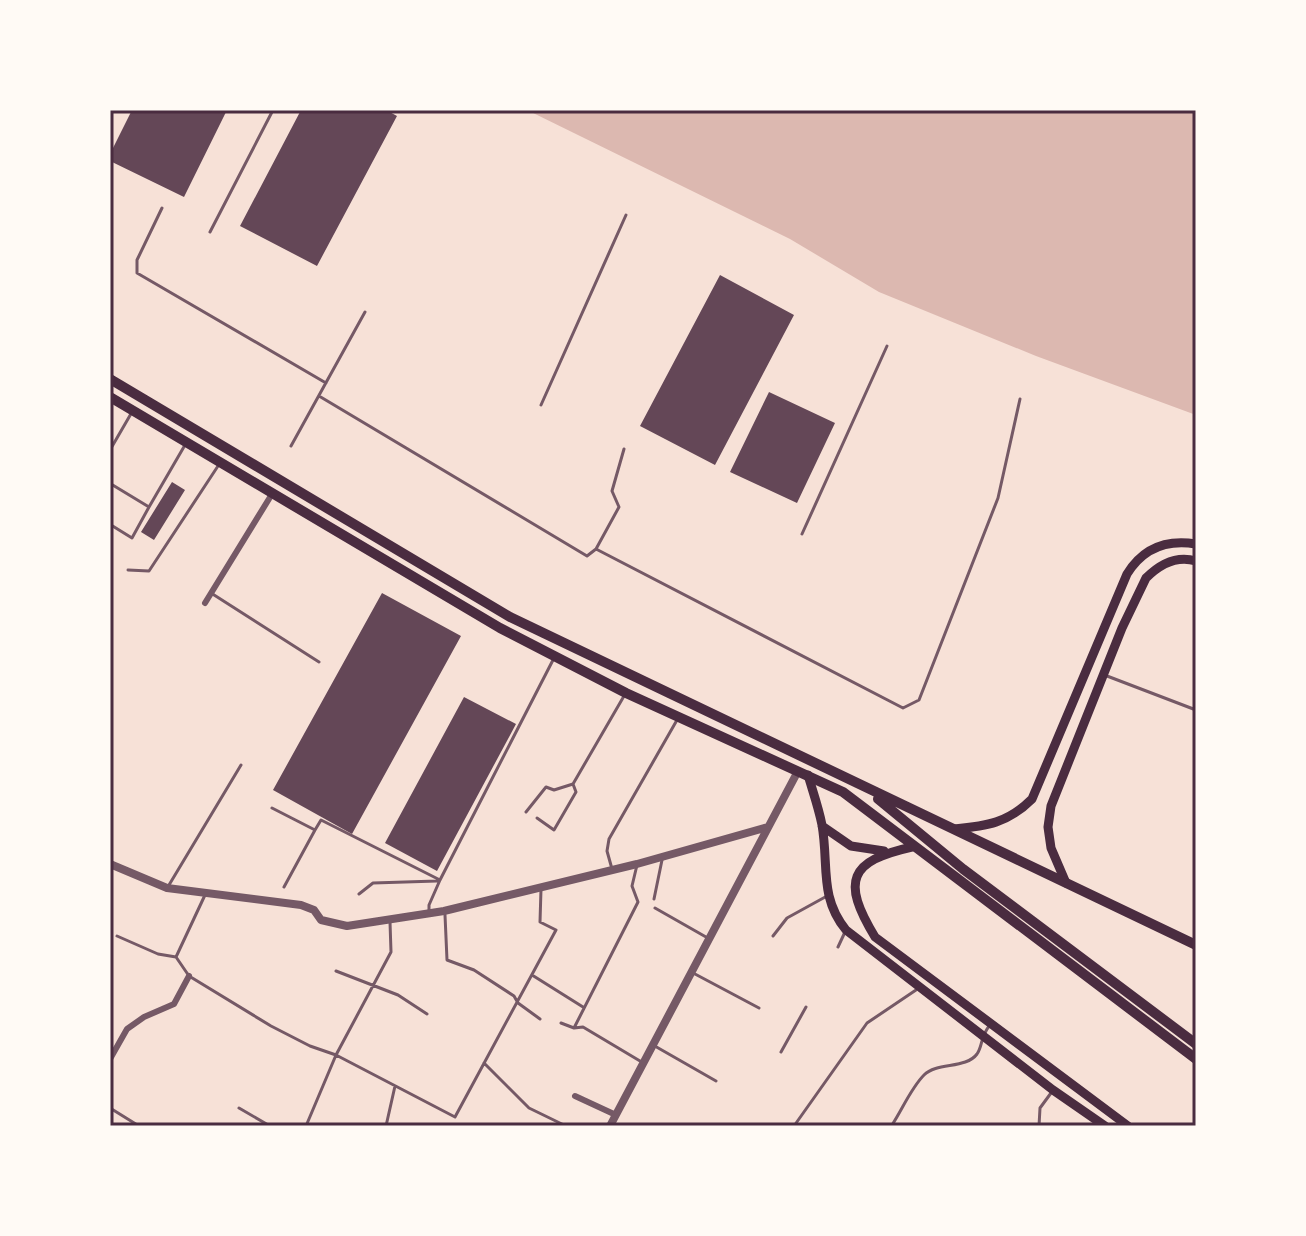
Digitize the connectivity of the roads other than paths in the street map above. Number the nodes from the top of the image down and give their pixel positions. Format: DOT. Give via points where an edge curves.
graph roads {
  1 [pos="273,110"];
  2 [pos="162,208"];
  3 [pos="626,215"];
  4 [pos="210,232"];
  5 [pos="365,312"];
  6 [pos="887,346"];
  7 [pos="110,379"];
  8 [pos="326,383"];
  9 [pos="319,396"];
  10 [pos="110,397"];
  11 [pos="1020,399"];
  12 [pos="541,405"];
  13 [pos="133,411"];
  14 [pos="186,442"];
  15 [pos="291,446"];
  16 [pos="624,449"];
  17 [pos="110,450"];
  18 [pos="220,463"];
  19 [pos="111,484"];
  20 [pos="272,494"];
  21 [pos="149,507"];
  22 [pos="111,525"];
  23 [pos="802,534"];
  24 [pos="1196,544"];
  25 [pos="596,549"];
  26 [pos="1196,561"];
  27 [pos="128,570"];
  28 [pos="211,593"];
  29 [pos="205,603"];
  30 [pos="1091,655"];
  31 [pos="555,657"];
  32 [pos="319,662"];
  33 [pos="1103,675"];
  34 [pos="626,693"];
  35 [pos="1196,710"];
  36 [pos="679,717"];
  37 [pos="241,765"];
  38 [pos="803,773"];
  39 [pos="573,784"];
  40 [pos="864,787"];
  41 [pos="272,808"];
  42 [pos="526,812"];
  43 [pos="537,818"];
  44 [pos="822,826"];
  45 [pos="768,827"];
  46 [pos="950,829"];
  47 [pos="315,830"];
  48 [pos="912,847"];
  49 [pos="889,852"];
  50 [pos="663,856"];
  51 [pos="110,864"];
  52 [pos="637,864"];
  53 [pos="612,870"];
  54 [pos="440,880"];
  55 [pos="1066,883"];
  56 [pos="541,886"];
  57 [pos="284,887"];
  58 [pos="167,888"];
  59 [pos="207,892"];
  60 [pos="359,894"];
  61 [pos="827,896"];
  62 [pos="654,899"];
  63 [pos="655,908"];
  64 [pos="444,911"];
  65 [pos="430,914"];
  66 [pos="390,921"];
  67 [pos="846,930"];
  68 [pos="117,936"];
  69 [pos="773,936"];
  70 [pos="709,938"];
  71 [pos="1196,945"];
  72 [pos="838,947"];
  73 [pos="176,957"];
  74 [pos="336,971"];
  75 [pos="692,972"];
  76 [pos="532,975"];
  77 [pos="189,976"];
  78 [pos="373,985"];
  79 [pos="919,987"];
  80 [pos="517,1001"];
  81 [pos="583,1007"];
  82 [pos="806,1007"];
  83 [pos="759,1008"];
  84 [pos="427,1014"];
  85 [pos="540,1019"];
  86 [pos="561,1023"];
  87 [pos="990,1025"];
  88 [pos="574,1028"];
  89 [pos="982,1035"];
  90 [pos="1196,1044"];
  91 [pos="653,1045"];
  92 [pos="781,1052"];
  93 [pos="336,1055"];
  94 [pos="110,1059"];
  95 [pos="1196,1059"];
  96 [pos="484,1063"];
  97 [pos="643,1063"];
  98 [pos="716,1081"];
  99 [pos="395,1086"];
  100 [pos="1053,1090"];
  101 [pos="575,1096"];
  102 [pos="110,1108"];
  103 [pos="239,1108"];
  104 [pos="616,1115"];
  105 [pos="892,1125"];
  106 [pos="139,1126"];
  107 [pos="270,1126"];
  108 [pos="306,1126"];
  109 [pos="386,1126"];
  110 [pos="566,1126"];
  111 [pos="610,1126"];
  112 [pos="794,1126"];
  113 [pos="1039,1126"];
  114 [pos="1105,1126"];
  115 [pos="1128,1126"];
  1 -- 4 [label="lane"];
  2 -- 8 [label="lane" via="137,260 137,273"];
  3 -- 12 [label="lane"];
  5 -- 8 [label="lane"];
  6 -- 23 [label="lane"];
  7 -- 40 [label="main road" via="510,617"];
  8 -- 9 [label="lane"];
  9 -- 15 [label="lane"];
  9 -- 25 [label="lane" via="587,556"];
  10 -- 13 [label="main road"];
  11 -- 25 [label="lane" via="998,498 919,700 903,708"];
  13 -- 14 [label="main road"];
  13 -- 17 [label="lane"];
  14 -- 18 [label="main road"];
  14 -- 21 [label="lane"];
  16 -- 25 [label="lane" via="612,491 619,507"];
  18 -- 20 [label="main road"];
  18 -- 27 [label="lane" via="149,571"];
  19 -- 21 [label="lane"];
  20 -- 28 [label="street"];
  20 -- 31 [label="main road"];
  21 -- 22 [label="lane" via="132,538"];
  24 -- 30 [label="main road" via="1161,545 1136,560"];
  26 -- 33 [label="main road" via="1171,561 1146,578"];
  28 -- 29 [label="street"];
  28 -- 32 [label="lane"];
  30 -- 33 [label="main road"];
  30 -- 46 [label="main road" via="1032,799 1016,815"];
  31 -- 34 [label="main road"];
  31 -- 54 [label="lane"];
  33 -- 35 [label="lane"];
  33 -- 55 [label="main road" via="1051,806 1051,848"];
  34 -- 36 [label="main road"];
  34 -- 39 [label="lane"];
  36 -- 38 [label="main road"];
  36 -- 53 [label="lane" via="609,839"];
  37 -- 58 [label="lane"];
  38 -- 44 [label="main road"];
  38 -- 45 [label="street"];
  38 -- 48 [label="main road" via="843,792"];
  39 -- 42 [label="lane" via="546,787"];
  39 -- 43 [label="lane" via="576,792 554,830"];
  40 -- 46 [label="main road"];
  40 -- 90 [label="main road" via="963,869"];
  41 -- 47 [label="lane"];
  44 -- 49 [label="main road" via="851,846"];
  44 -- 61 [label="main road"];
  45 -- 50 [label="street"];
  45 -- 70 [label="street"];
  46 -- 55 [label="main road"];
  47 -- 54 [label="lane" via="321,820"];
  47 -- 57 [label="lane"];
  48 -- 49 [label="main road"];
  48 -- 95 [label="main road"];
  49 -- 87 [label="main road" via="868,861 856,881 859,904 875,937"];
  50 -- 52 [label="street"];
  50 -- 62 [label="lane"];
  51 -- 58 [label="street"];
  52 -- 53 [label="street"];
  52 -- 81 [label="lane" via="632,886 638,902"];
  53 -- 56 [label="street"];
  54 -- 60 [label="lane" via="373,883"];
  54 -- 65 [label="lane"];
  55 -- 71 [label="main road"];
  56 -- 64 [label="street"];
  56 -- 76 [label="lane" via="540,922 556,930"];
  58 -- 59 [label="street"];
  59 -- 66 [label="street" via="301,905 321,920 347,926"];
  59 -- 73 [label="lane"];
  61 -- 67 [label="main road"];
  61 -- 69 [label="lane" via="787,918"];
  63 -- 70 [label="lane"];
  64 -- 65 [label="street"];
  64 -- 80 [label="lane" via="447,960 474,970"];
  65 -- 66 [label="street"];
  66 -- 78 [label="lane" via="391,952"];
  67 -- 72 [label="lane"];
  67 -- 79 [label="main road"];
  68 -- 73 [label="lane"];
  70 -- 75 [label="street"];
  73 -- 77 [label="lane"];
  74 -- 78 [label="lane"];
  75 -- 83 [label="lane"];
  75 -- 91 [label="street"];
  76 -- 80 [label="lane"];
  76 -- 81 [label="lane"];
  77 -- 93 [label="lane" via="271,1026"];
  77 -- 94 [label="street" via="174,1004 127,1029"];
  78 -- 84 [label="lane"];
  78 -- 93 [label="lane"];
  79 -- 89 [label="main road"];
  79 -- 112 [label="lane" via="867,1023"];
  80 -- 85 [label="lane"];
  80 -- 96 [label="lane"];
  81 -- 88 [label="lane"];
  82 -- 92 [label="lane"];
  86 -- 88 [label="lane"];
  87 -- 89 [label="lane"];
  87 -- 115 [label="main road"];
  88 -- 97 [label="lane" via="583,1027"];
  89 -- 100 [label="main road"];
  89 -- 105 [label="lane" via="976,1055 966,1062 924,1074"];
  91 -- 97 [label="street"];
  91 -- 98 [label="lane"];
  93 -- 99 [label="lane"];
  93 -- 108 [label="lane"];
  96 -- 99 [label="lane" via="455,1117"];
  96 -- 110 [label="lane" via="529,1108"];
  97 -- 104 [label="street"];
  99 -- 109 [label="lane"];
  100 -- 113 [label="lane" via="1040,1108"];
  100 -- 114 [label="main road"];
  101 -- 104 [label="street"];
  102 -- 106 [label="lane"];
  103 -- 107 [label="lane"];
  104 -- 111 [label="street"];
}
